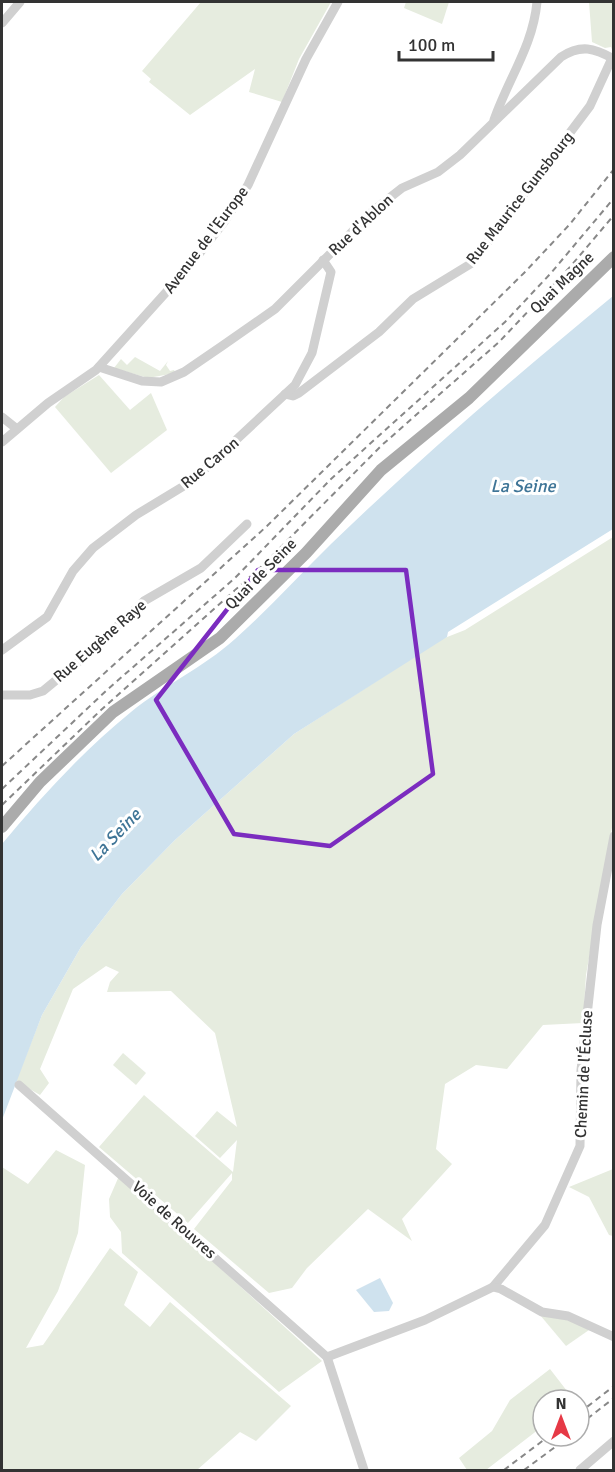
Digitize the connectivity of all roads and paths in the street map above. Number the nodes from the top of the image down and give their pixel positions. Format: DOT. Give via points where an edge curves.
graph roads {
  1 [pos="20,2"];
  2 [pos="338,2"];
  3 [pos="537,2"];
  4 [pos="2,23"];
  5 [pos="613,58"];
  6 [pos="493,122"];
  7 [pos="614,257"];
  8 [pos="323,260"];
  9 [pos="535,333"];
  10 [pos="99,367"];
  11 [pos="285,394"];
  12 [pos="2,417"];
  13 [pos="17,429"];
  14 [pos="2,442"];
  15 [pos="247,524"];
  16 [pos="2,650"];
  17 [pos="2,695"];
  18 [pos="2,827"];
  19 [pos="614,836"];
  20 [pos="19,1085"];
  21 [pos="493,1287"];
  22 [pos="614,1337"];
  23 [pos="327,1357"];
  24 [pos="612,1447"];
  25 [pos="364,1470"];
  26 [pos="580,1470"];
  1 -- 4 [label="street"];
  2 -- 10 [label="street, Avenue de l'Europe" via="306,59 266,150 236,205 188,268"];
  3 -- 6 [label="street" via="529,44"];
  5 -- 6 [label="street, Rue d'Ablon" via="588,48 571,51"];
  5 -- 11 [label="street, Rue Maurice Gunsbourg" via="590,106 472,263 413,299 380,332 299,393"];
  6 -- 8 [label="street, Rue d'Ablon" via="448,165 402,188 374,210"];
  7 -- 9 [label="main road, Quai Magne"];
  8 -- 10 [label="street, Rue d'Ablon" via="276,309 174,377 145,382"];
  8 -- 11 [label="street, Rue Caron" via="331,272 312,353 303,374"];
  9 -- 18 [label="main road, Quai de Seine" via="469,398 381,470 306,554 224,634 113,712 40,782"];
  10 -- 13 [label="street, Avenue de l'Europe"];
  11 -- 16 [label="street, Rue Caron" via="192,481 136,515 93,548 75,569 47,617"];
  12 -- 13 [label="street"];
  13 -- 14 [label="street, Avenue de l'Europe"];
  15 -- 17 [label="street, Rue Eugène Raye" via="201,568 144,601 43,691"];
  19 -- 21 [label="street, Chemin de l'Écluse" via="597,925 582,1070 580,1146 546,1225"];
  20 -- 23 [label="street, Voie de Rouvres"];
  21 -- 22 [label="street" via="542,1312 568,1316"];
  21 -- 23 [label="street" via="425,1320"];
  23 -- 25 [label="street"];
  24 -- 26 [label="street"];
}
